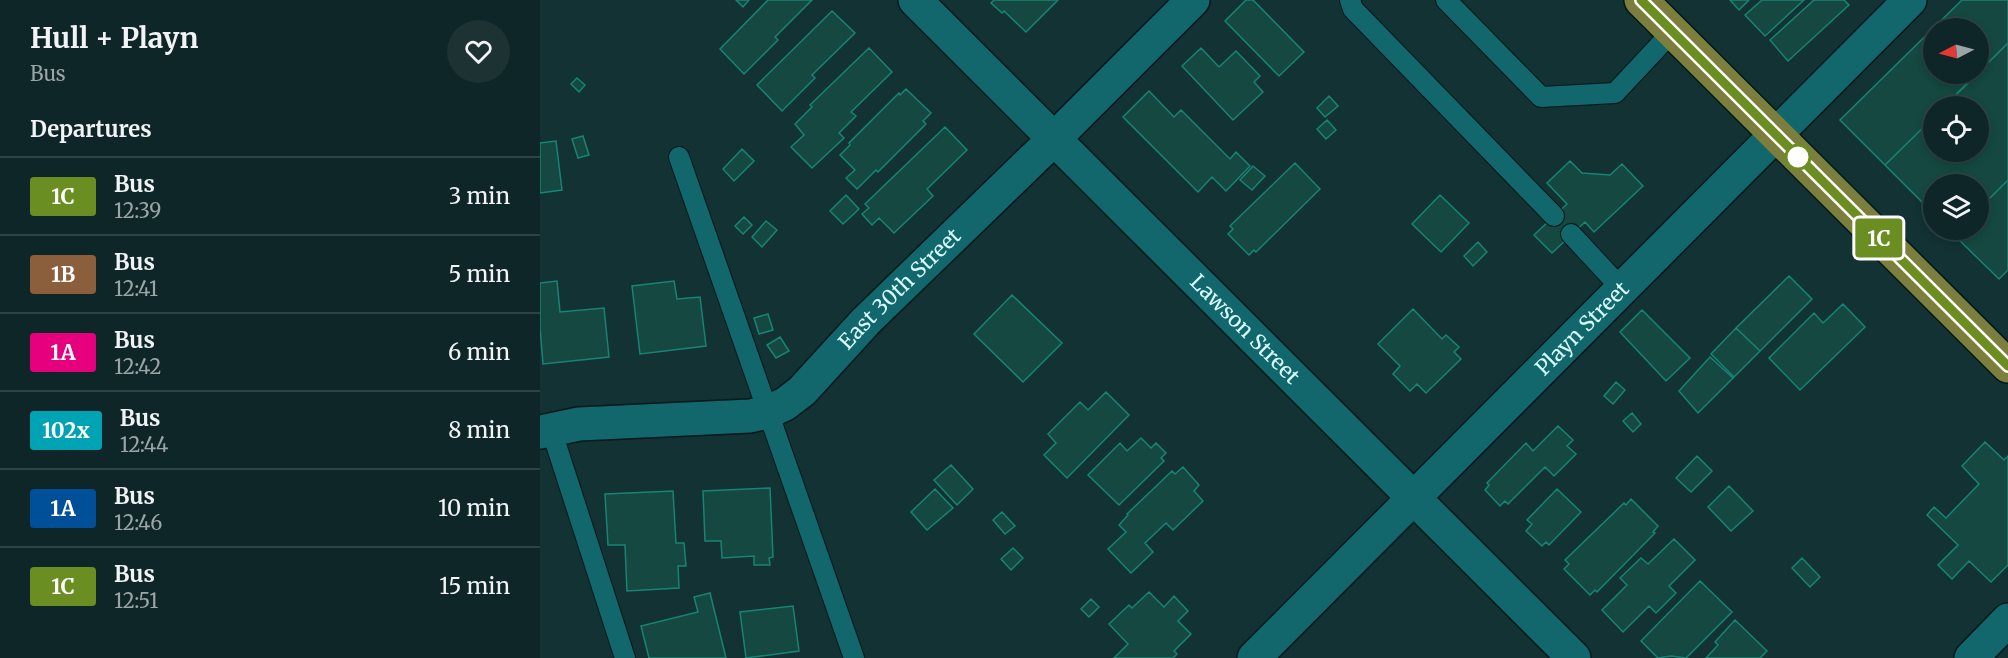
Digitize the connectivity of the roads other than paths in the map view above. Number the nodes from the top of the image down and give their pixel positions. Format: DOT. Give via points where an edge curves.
graph roads {
  1 [pos="915,0"];
  2 [pos="1193,0"];
  3 [pos="1350,0"];
  4 [pos="1446,0"];
  5 [pos="1641,0"];
  6 [pos="1910,0"];
  7 [pos="1672,32"];
  8 [pos="1776,135"];
  9 [pos="1054,138"];
  10 [pos="679,157"];
  11 [pos="1554,216"];
  12 [pos="1572,234"];
  13 [pos="1622,289"];
  14 [pos="2008,366"];
  15 [pos="768,412"];
  16 [pos="546,430"];
  17 [pos="1413,497"];
  18 [pos="2008,620"];
  19 [pos="625,658"];
  20 [pos="854,658"];
  21 [pos="1254,658"];
  22 [pos="1574,658"];
  23 [pos="1971,658"];
  1 -- 9 [label="street, Lawson Street"];
  2 -- 9 [label="street, East 30th Street"];
  3 -- 11 [label="lane" via="1353,9"];
  4 -- 7 [label="lane" via="1541,98 1615,93"];
  5 -- 7 [label="main road"];
  6 -- 8 [label="street, Playn Street"];
  7 -- 8 [label="main road"];
  8 -- 13 [label="street, Playn Street"];
  8 -- 14 [label="main road"];
  9 -- 15 [label="street, East 30th Street" via="866,321 802,391"];
  9 -- 17 [label="street, Lawson Street"];
  10 -- 15 [label="lane"];
  12 -- 13 [label="lane"];
  13 -- 17 [label="street, Playn Street"];
  15 -- 16 [label="street, East 30th Street" via="732,418 579,424"];
  15 -- 20 [label="lane"];
  16 -- 19 [label="lane"];
  17 -- 21 [label="street, Playn Street"];
  17 -- 22 [label="street, Lawson Street"];
  18 -- 23 [label="street"];
}
